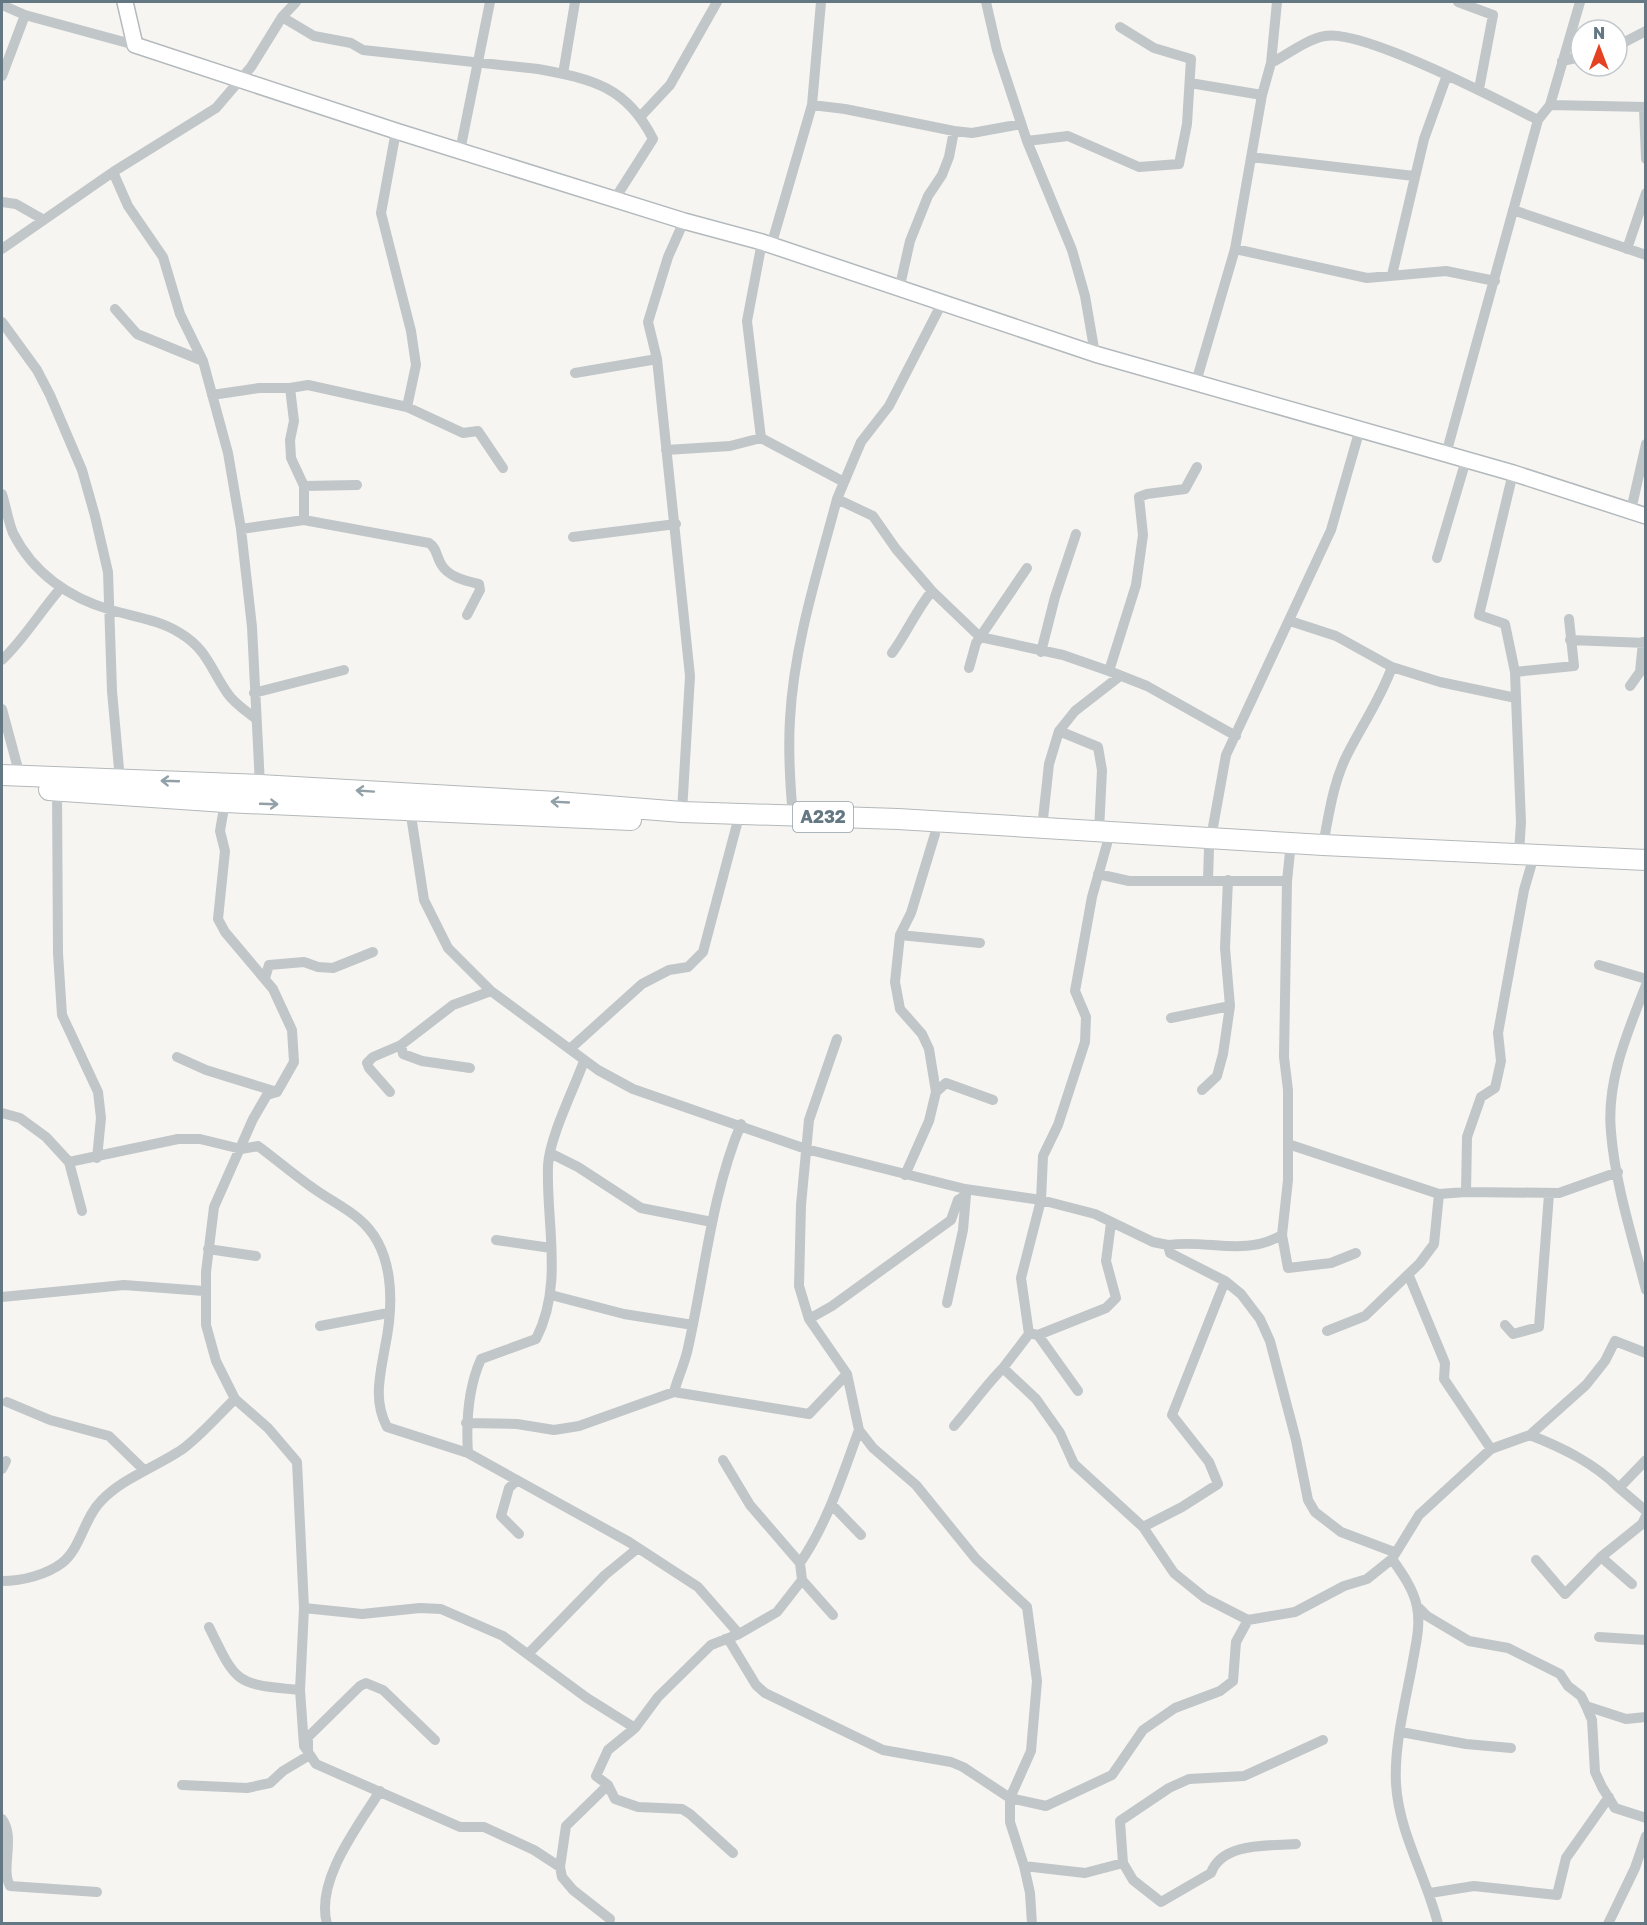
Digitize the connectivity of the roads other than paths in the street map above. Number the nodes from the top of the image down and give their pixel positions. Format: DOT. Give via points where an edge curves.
graph roads {
  1 [pos="124,2"];
  2 [pos="296,2"];
  3 [pos="490,2"];
  4 [pos="575,2"];
  5 [pos="717,2"];
  6 [pos="820,2"];
  7 [pos="986,2"];
  8 [pos="1276,2"];
  9 [pos="1458,2"];
  10 [pos="1580,2"];
  11 [pos="3,4"];
  12 [pos="25,15"];
  13 [pos="282,17"];
  14 [pos="1120,27"];
  15 [pos="1646,30"];
  16 [pos="1629,39"];
  17 [pos="135,45"];
  18 [pos="1569,60"];
  19 [pos="1562,61"];
  20 [pos="480,63"];
  21 [pos="1271,63"];
  22 [pos="563,74"];
  23 [pos="1447,75"];
  24 [pos="2,76"];
  25 [pos="240,81"];
  26 [pos="1190,83"];
  27 [pos="1479,89"];
  28 [pos="1262,95"];
  29 [pos="812,105"];
  30 [pos="1550,105"];
  31 [pos="1645,107"];
  32 [pos="641,116"];
  33 [pos="1538,120"];
  34 [pos="1021,124"];
  35 [pos="396,131"];
  36 [pos="954,131"];
  37 [pos="1027,141"];
  38 [pos="460,151"];
  39 [pos="1251,157"];
  40 [pos="1646,159"];
  41 [pos="113,172"];
  42 [pos="1414,176"];
  43 [pos="1646,193"];
  44 [pos="614,200"];
  45 [pos="2,202"];
  46 [pos="1513,210"];
  47 [pos="44,220"];
  48 [pos="684,221"];
  49 [pos="767,244"];
  50 [pos="2,249"];
  51 [pos="1236,249"];
  52 [pos="1627,249"];
  53 [pos="1646,255"];
  54 [pos="1392,275"];
  55 [pos="1495,281"];
  56 [pos="898,290"];
  57 [pos="942,303"];
  58 [pos="115,309"];
  59 [pos="2,322"];
  60 [pos="1095,354"];
  61 [pos="657,359"];
  62 [pos="203,361"];
  63 [pos="575,373"];
  64 [pos="1196,381"];
  65 [pos="290,388"];
  66 [pos="212,395"];
  67 [pos="407,407"];
  68 [pos="1360,429"];
  69 [pos="761,438"];
  70 [pos="1646,444"];
  71 [pos="666,450"];
  72 [pos="1446,454"];
  73 [pos="1466,460"];
  74 [pos="1197,467"];
  75 [pos="503,468"];
  76 [pos="1512,473"];
  77 [pos="844,482"];
  78 [pos="357,485"];
  79 [pos="304,486"];
  80 [pos="2,494"];
  81 [pos="837,499"];
  82 [pos="1631,510"];
  83 [pos="1646,516"];
  84 [pos="304,520"];
  85 [pos="676,524"];
  86 [pos="242,529"];
  87 [pos="1076,534"];
  88 [pos="573,537"];
  89 [pos="1437,558"];
  90 [pos="1027,568"];
  91 [pos="60,589"];
  92 [pos="932,591"];
  93 [pos="109,609"];
  94 [pos="467,615"];
  95 [pos="1569,619"];
  96 [pos="1290,621"];
  97 [pos="980,637"];
  98 [pos="1570,640"];
  99 [pos="1644,642"];
  100 [pos="1041,652"];
  101 [pos="892,653"];
  102 [pos="2,660"];
  103 [pos="1392,667"];
  104 [pos="969,668"];
  105 [pos="344,670"];
  106 [pos="1109,671"];
  107 [pos="1515,672"];
  108 [pos="1120,676"];
  109 [pos="1630,686"];
  110 [pos="254,693"];
  111 [pos="1516,698"];
  112 [pos="2,709"];
  113 [pos="255,718"];
  114 [pos="1059,731"];
  115 [pos="1236,736"];
  116 [pos="11,775"];
  117 [pos="120,780"];
  118 [pos="260,785"];
  119 [pos="2,787"];
  120 [pos="57,790"];
  121 [pos="225,802"];
  122 [pos="410,809"];
  123 [pos="682,812"];
  124 [pos="793,816"];
  125 [pos="737,824"];
  126 [pos="1042,828"];
  127 [pos="935,834"];
  128 [pos="1103,837"];
  129 [pos="1210,843"];
  130 [pos="1323,845"];
  131 [pos="1290,852"];
  132 [pos="1525,860"];
  133 [pos="1646,860"];
  134 [pos="1098,874"];
  135 [pos="1646,874"];
  136 [pos="1208,880"];
  137 [pos="1228,880"];
  138 [pos="1287,881"];
  139 [pos="900,935"];
  140 [pos="980,943"];
  141 [pos="374,952"];
  142 [pos="1599,965"];
  143 [pos="265,978"];
  144 [pos="1646,979"];
  145 [pos="1646,985"];
  146 [pos="491,991"];
  147 [pos="1230,1006"];
  148 [pos="1171,1018"];
  149 [pos="837,1039"];
  150 [pos="401,1045"];
  151 [pos="571,1048"];
  152 [pos="177,1057"];
  153 [pos="584,1061"];
  154 [pos="470,1068"];
  155 [pos="1202,1090"];
  156 [pos="277,1092"];
  157 [pos="390,1092"];
  158 [pos="936,1092"];
  159 [pos="993,1100"];
  160 [pos="2,1113"];
  161 [pos="741,1125"];
  162 [pos="1288,1144"];
  163 [pos="241,1149"];
  164 [pos="806,1149"];
  165 [pos="550,1153"];
  166 [pos="97,1158"];
  167 [pos="69,1162"];
  168 [pos="1618,1172"];
  169 [pos="905,1175"];
  170 [pos="965,1192"];
  171 [pos="1466,1192"];
  172 [pos="1439,1194"];
  173 [pos="1549,1194"];
  174 [pos="1041,1200"];
  175 [pos="82,1211"];
  176 [pos="712,1222"];
  177 [pos="1111,1223"];
  178 [pos="1282,1235"];
  179 [pos="496,1240"];
  180 [pos="1168,1245"];
  181 [pos="552,1248"];
  182 [pos="208,1249"];
  183 [pos="1356,1253"];
  184 [pos="256,1256"];
  185 [pos="1643,1268"];
  186 [pos="1409,1276"];
  187 [pos="1225,1281"];
  188 [pos="1646,1290"];
  189 [pos="204,1291"];
  190 [pos="551,1295"];
  191 [pos="2,1297"];
  192 [pos="947,1303"];
  193 [pos="388,1313"];
  194 [pos="809,1319"];
  195 [pos="693,1325"];
  196 [pos="1505,1325"];
  197 [pos="320,1326"];
  198 [pos="1327,1331"];
  199 [pos="1034,1334"];
  200 [pos="1646,1353"];
  201 [pos="1003,1368"];
  202 [pos="847,1374"];
  203 [pos="1078,1391"];
  204 [pos="674,1392"];
  205 [pos="235,1400"];
  206 [pos="7,1402"];
  207 [pos="466,1423"];
  208 [pos="954,1426"];
  209 [pos="859,1430"];
  210 [pos="1530,1435"];
  211 [pos="1491,1449"];
  212 [pos="468,1453"];
  213 [pos="1646,1460"];
  214 [pos="723,1461"];
  215 [pos="144,1470"];
  216 [pos="518,1480"];
  217 [pos="1619,1488"];
  218 [pos="832,1505"];
  219 [pos="1646,1511"];
  220 [pos="1646,1516"];
  221 [pos="1143,1527"];
  222 [pos="519,1534"];
  223 [pos="861,1535"];
  224 [pos="639,1548"];
  225 [pos="1393,1555"];
  226 [pos="1601,1557"];
  227 [pos="1536,1560"];
  228 [pos="800,1563"];
  229 [pos="802,1580"];
  230 [pos="2,1581"];
  231 [pos="1632,1584"];
  232 [pos="1417,1606"];
  233 [pos="304,1608"];
  234 [pos="833,1615"];
  235 [pos="1248,1620"];
  236 [pos="209,1627"];
  237 [pos="740,1634"];
  238 [pos="1599,1637"];
  239 [pos="725,1639"];
  240 [pos="1646,1640"];
  241 [pos="528,1654"];
  242 [pos="300,1690"];
  243 [pos="1586,1706"];
  244 [pos="1605,1712"];
  245 [pos="1646,1717"];
  246 [pos="1592,1720"];
  247 [pos="635,1728"];
  248 [pos="1401,1732"];
  249 [pos="435,1740"];
  250 [pos="1323,1740"];
  251 [pos="1511,1748"];
  252 [pos="308,1756"];
  253 [pos="182,1785"];
  254 [pos="608,1785"];
  255 [pos="380,1791"];
  256 [pos="1609,1797"];
  257 [pos="1010,1798"];
  258 [pos="1646,1818"];
  259 [pos="2,1820"];
  260 [pos="1646,1836"];
  261 [pos="1296,1844"];
  262 [pos="733,1853"];
  263 [pos="1124,1863"];
  264 [pos="1024,1866"];
  265 [pos="560,1867"];
  266 [pos="97,1892"];
  267 [pos="1430,1893"];
  268 [pos="611,1922"];
  269 [pos="327,1923"];
  270 [pos="1032,1923"];
  271 [pos="1438,1923"];
  272 [pos="1608,1923"];
  1 -- 17 [label="street"];
  2 -- 13 [label="street"];
  3 -- 20 [label="street"];
  4 -- 22 [label="street"];
  5 -- 32 [label="street" via="670,85"];
  6 -- 29 [label="street"];
  7 -- 34 [label="street"];
  8 -- 21 [label="street"];
  9 -- 27 [label="street" via="1493,15"];
  10 -- 19 [label="street"];
  11 -- 12 [label="street"];
  12 -- 17 [label="street"];
  12 -- 24 [label="street"];
  13 -- 20 [label="street" via="314,36 351,43 363,50"];
  13 -- 25 [label="street"];
  14 -- 26 [label="street" via="1154,48 1191,59"];
  15 -- 16 [label="street"];
  17 -- 25 [label="street"];
  18 -- 19 [label="street"];
  19 -- 30 [label="street"];
  20 -- 22 [label="street"];
  20 -- 38 [label="street"];
  21 -- 23 [label="street" via="1324,36 1352,37"];
  21 -- 28 [label="street"];
  22 -- 32 [label="street" via="613,90"];
  23 -- 27 [label="street"];
  23 -- 42 [label="street"];
  25 -- 35 [label="street"];
  25 -- 41 [label="street" via="216,108"];
  26 -- 28 [label="street"];
  26 -- 37 [label="street" via="1179,164 1138,167 1068,136"];
  27 -- 33 [label="street"];
  28 -- 39 [label="street"];
  29 -- 36 [label="street"];
  29 -- 49 [label="street"];
  30 -- 31 [label="street"];
  30 -- 33 [label="street"];
  31 -- 40 [label="street"];
  32 -- 44 [label="street" via="653,139"];
  33 -- 46 [label="street"];
  34 -- 36 [label="street" via="972,133"];
  34 -- 37 [label="street"];
  35 -- 38 [label="street"];
  35 -- 67 [label="street" via="381,213 416,365"];
  36 -- 56 [label="street" via="942,175 928,196 910,241"];
  37 -- 60 [label="street" via="1072,250"];
  38 -- 44 [label="street"];
  39 -- 42 [label="street"];
  39 -- 51 [label="street"];
  41 -- 47 [label="street"];
  41 -- 62 [label="street" via="128,206 163,257 180,314"];
  42 -- 54 [label="street"];
  43 -- 52 [label="street"];
  44 -- 48 [label="street"];
  45 -- 47 [label="street" via="16,204"];
  46 -- 52 [label="street"];
  46 -- 55 [label="street"];
  47 -- 50 [label="street"];
  48 -- 49 [label="street"];
  48 -- 61 [label="street" via="648,322"];
  49 -- 56 [label="street"];
  49 -- 69 [label="street" via="747,321"];
  51 -- 54 [label="street" via="1367,278"];
  51 -- 64 [label="street"];
  52 -- 53 [label="street"];
  54 -- 55 [label="street" via="1446,271"];
  55 -- 72 [label="street"];
  56 -- 57 [label="street"];
  57 -- 60 [label="street"];
  57 -- 77 [label="street" via="889,406 861,442"];
  58 -- 62 [label="street" via="137,334"];
  59 -- 93 [label="street" via="37,370 82,470 108,572"];
  60 -- 64 [label="street"];
  61 -- 63 [label="street"];
  61 -- 71 [label="street"];
  62 -- 66 [label="street"];
  64 -- 68 [label="street"];
  65 -- 66 [label="street"];
  65 -- 67 [label="street" via="308,385"];
  65 -- 79 [label="street" via="294,421 291,458"];
  66 -- 86 [label="street"];
  67 -- 75 [label="street" via="463,433 478,431"];
  68 -- 72 [label="street"];
  68 -- 96 [label="street" via="1331,530"];
  69 -- 71 [label="street" via="730,446"];
  69 -- 77 [label="street"];
  70 -- 82 [label="street"];
  71 -- 85 [label="street"];
  72 -- 73 [label="street"];
  73 -- 76 [label="street"];
  73 -- 89 [label="street"];
  74 -- 106 [label="street" via="1185,489 1139,498 1143,535 1136,585"];
  76 -- 82 [label="street"];
  76 -- 107 [label="street" via="1479,615 1505,624"];
  77 -- 81 [label="street"];
  78 -- 79 [label="street"];
  79 -- 84 [label="street"];
  80 -- 91 [label="street" via="12,531 22,549"];
  81 -- 92 [label="street" via="873,516"];
  81 -- 124 [label="street" via="804,624 795,675 790,719"];
  82 -- 83 [label="street"];
  84 -- 86 [label="street"];
  84 -- 94 [label="street" via="429,543 445,569 461,581 479,584 480,590"];
  85 -- 88 [label="street"];
  85 -- 123 [label="street" via="690,676"];
  86 -- 110 [label="street"];
  87 -- 100 [label="street"];
  90 -- 97 [label="street"];
  91 -- 93 [label="street"];
  91 -- 102 [label="street"];
  92 -- 97 [label="street"];
  92 -- 101 [label="street"];
  93 -- 113 [label="street" via="156,621 181,633 215,668 228,695"];
  93 -- 117 [label="street"];
  95 -- 98 [label="street"];
  96 -- 103 [label="street" via="1336,636"];
  96 -- 115 [label="street"];
  97 -- 100 [label="street"];
  97 -- 104 [label="street"];
  98 -- 99 [label="street"];
  98 -- 107 [label="street" via="1574,666"];
  99 -- 109 [label="street" via="1640,672"];
  100 -- 106 [label="street" via="1063,655"];
  103 -- 111 [label="street"];
  103 -- 130 [label="street" via="1383,692 1346,757 1332,794"];
  105 -- 110 [label="street"];
  106 -- 108 [label="street"];
  107 -- 111 [label="street"];
  108 -- 114 [label="street" via="1075,711"];
  108 -- 115 [label="street" via="1147,686"];
  110 -- 113 [label="street"];
  111 -- 132 [label="street"];
  112 -- 116 [label="street"];
  113 -- 118 [label="street"];
  114 -- 126 [label="street" via="1049,764"];
  114 -- 128 [label="street" via="1098,747"];
  115 -- 129 [label="street" via="1226,755"];
  116 -- 117 [label="highway, A232"];
  118 -- 117 [label="highway, A232, one-way"];
  123 -- 118 [label="highway, A232, one-way"];
  119 -- 120 [label="highway, A232"];
  120 -- 121 [label="highway, A232"];
  120 -- 166 [label="street" via="62,1015 98,1092 101,1118"];
  121 -- 122 [label="highway, A232, one-way"];
  121 -- 143 [label="street" via="220,831 225,851 218,919"];
  122 -- 125 [label="highway, A232"];
  122 -- 146 [label="street" via="424,900 448,948"];
  123 -- 124 [label="highway, A232"];
  124 -- 126 [label="highway, A232"];
  125 -- 127 [label="highway, A232"];
  125 -- 151 [label="street" via="703,952 688,967 669,970 642,984"];
  126 -- 128 [label="highway, A232"];
  127 -- 128 [label="highway, A232"];
  127 -- 139 [label="street" via="911,913"];
  128 -- 129 [label="highway, A232"];
  128 -- 134 [label="street"];
  129 -- 130 [label="highway, A232"];
  129 -- 131 [label="highway, A232"];
  129 -- 136 [label="street"];
  130 -- 132 [label="highway, A232"];
  131 -- 132 [label="highway, A232"];
  131 -- 138 [label="street"];
  132 -- 133 [label="highway, A232"];
  132 -- 135 [label="highway, A232"];
  132 -- 171 [label="street" via="1524,890 1498,1033 1501,1061 1496,1088 1481,1097 1467,1137"];
  134 -- 136 [label="street" via="1129,881"];
  134 -- 174 [label="street" via="1075,992 1086,1017 1085,1042 1058,1125 1043,1156"];
  136 -- 137 [label="street"];
  137 -- 138 [label="street"];
  137 -- 147 [label="street" via="1225,948"];
  138 -- 162 [label="street" via="1284,1057"];
  139 -- 140 [label="street"];
  139 -- 158 [label="street" via="895,982 900,1009 922,1034 929,1049"];
  141 -- 143 [label="street" via="333,968 304,962 269,965"];
  142 -- 144 [label="street"];
  143 -- 156 [label="street" via="282,1004 292,1030 294,1062"];
  145 -- 168 [label="street" via="1624,1041 1612,1099 1610,1131"];
  146 -- 150 [label="street" via="453,1005"];
  146 -- 151 [label="street"];
  147 -- 148 [label="street"];
  147 -- 155 [label="street" via="1216,1076"];
  149 -- 164 [label="street" via="808,1120"];
  150 -- 154 [label="street" via="403,1054 422,1061"];
  150 -- 157 [label="street" via="367,1063"];
  151 -- 153 [label="street"];
  152 -- 156 [label="street"];
  153 -- 161 [label="street" via="633,1089"];
  153 -- 165 [label="street"];
  156 -- 163 [label="street" via="267,1095"];
  158 -- 159 [label="street" via="946,1083"];
  158 -- 169 [label="street" via="929,1121"];
  160 -- 167 [label="street" via="20,1118"];
  161 -- 164 [label="street"];
  161 -- 176 [label="street"];
  162 -- 172 [label="street"];
  162 -- 178 [label="street"];
  163 -- 166 [label="street" via="200,1139 178,1139"];
  163 -- 182 [label="street" via="214,1207"];
  163 -- 193 [label="street" via="258,1146 360,1220 381,1245 389,1272"];
  164 -- 169 [label="street"];
  164 -- 194 [label="street" via="799,1286"];
  165 -- 176 [label="street" via="640,1208"];
  165 -- 181 [label="street"];
  166 -- 167 [label="street"];
  167 -- 175 [label="street"];
  168 -- 173 [label="street"];
  168 -- 185 [label="street"];
  169 -- 170 [label="street"];
  170 -- 174 [label="street"];
  170 -- 192 [label="street" via="963,1230"];
  170 -- 194 [label="street" via="951,1220"];
  171 -- 172 [label="street"];
  171 -- 173 [label="street"];
  172 -- 186 [label="street" via="1434,1244"];
  173 -- 196 [label="street" via="1539,1327 1513,1334"];
  174 -- 177 [label="street" via="1095,1214"];
  174 -- 199 [label="street" via="1021,1278"];
  176 -- 195 [label="street"];
  177 -- 180 [label="street"];
  177 -- 199 [label="street" via="1106,1261 1116,1298 1106,1308"];
  178 -- 180 [label="street" via="1255,1246"];
  178 -- 183 [label="street" via="1288,1268 1331,1263"];
  179 -- 181 [label="street"];
  180 -- 187 [label="street" via="1170,1253"];
  181 -- 190 [label="street"];
  182 -- 184 [label="street"];
  182 -- 189 [label="street"];
  185 -- 188 [label="street"];
  186 -- 198 [label="street" via="1365,1316"];
  186 -- 211 [label="street" via="1445,1363 1444,1379"];
  187 -- 221 [label="street" via="1172,1415 1209,1462 1218,1484"];
  187 -- 225 [label="street" via="1260,1319 1270,1341 1308,1500 1315,1512 1341,1532"];
  189 -- 191 [label="street" via="124,1285"];
  189 -- 205 [label="street" via="206,1325 216,1361"];
  190 -- 195 [label="street" via="645,1319"];
  190 -- 207 [label="street" via="536,1339 481,1359"];
  193 -- 197 [label="street"];
  193 -- 212 [label="street" via="378,1397 378,1410 387,1427"];
  194 -- 202 [label="street"];
  195 -- 204 [label="street"];
  199 -- 201 [label="street"];
  199 -- 203 [label="street"];
  200 -- 210 [label="street" via="1615,1341 1586,1385"];
  201 -- 208 [label="street"];
  201 -- 221 [label="street" via="1036,1400 1060,1432 1074,1464"];
  202 -- 204 [label="street" via="809,1414"];
  202 -- 209 [label="street"];
  204 -- 207 [label="street" via="579,1426 554,1430 517,1424"];
  205 -- 215 [label="street" via="180,1451"];
  205 -- 233 [label="street" via="268,1428 297,1462"];
  206 -- 215 [label="street" via="50,1420 109,1437"];
  207 -- 212 [label="street"];
  209 -- 218 [label="street"];
  209 -- 257 [label="street" via="873,1448 916,1485 976,1559 1027,1607 1037,1682 1031,1752"];
  210 -- 211 [label="street"];
  210 -- 217 [label="street" via="1596,1468"];
  211 -- 225 [label="street" via="1419,1515"];
  212 -- 216 [label="street"];
  213 -- 217 [label="street"];
  214 -- 228 [label="street" via="750,1505"];
  215 -- 230 [label="street" via="102,1500 88,1516 63,1562 22,1580"];
  216 -- 222 [label="street" via="509,1488 501,1516"];
  216 -- 224 [label="street"];
  217 -- 219 [label="street"];
  218 -- 223 [label="street"];
  218 -- 228 [label="street"];
  220 -- 226 [label="street" via="1642,1524"];
  221 -- 235 [label="street" via="1174,1573 1205,1598"];
  224 -- 237 [label="street" via="698,1587"];
  224 -- 241 [label="street" via="605,1575"];
  225 -- 232 [label="street"];
  225 -- 235 [label="street" via="1367,1578 1295,1612"];
  226 -- 227 [label="street" via="1565,1594"];
  226 -- 231 [label="street"];
  228 -- 229 [label="street"];
  229 -- 234 [label="street"];
  229 -- 237 [label="street" via="777,1612"];
  232 -- 243 [label="street" via="1469,1641 1508,1648 1560,1674 1581,1695"];
  232 -- 248 [label="street" via="1418,1636"];
  233 -- 241 [label="street" via="362,1614 441,1609 503,1636"];
  233 -- 242 [label="street"];
  235 -- 257 [label="street" via="1236,1642 1233,1681 1220,1691 1174,1708 1143,1730 1112,1775 1046,1806"];
  236 -- 242 [label="street" via="239,1679 255,1686"];
  237 -- 239 [label="street"];
  238 -- 240 [label="street"];
  239 -- 247 [label="street" via="711,1645 658,1696"];
  239 -- 257 [label="street" via="765,1693 883,1750 963,1767"];
  241 -- 247 [label="street"];
  242 -- 252 [label="street"];
  243 -- 244 [label="street"];
  243 -- 246 [label="street"];
  244 -- 245 [label="street" via="1632,1719"];
  244 -- 246 [label="street"];
  246 -- 256 [label="street" via="1595,1772"];
  247 -- 254 [label="street" via="608,1750 596,1776"];
  248 -- 251 [label="street"];
  248 -- 267 [label="street" via="1396,1760 1400,1814"];
  249 -- 252 [label="street" via="383,1690 366,1683 308,1737"];
  250 -- 263 [label="street" via="1244,1776 1189,1779 1169,1788 1120,1821"];
  252 -- 253 [label="street" via="270,1783 247,1788"];
  252 -- 255 [label="street" via="316,1764"];
  254 -- 262 [label="street" via="615,1799 638,1808 682,1809"];
  254 -- 265 [label="street" via="566,1826"];
  255 -- 265 [label="street" via="460,1827 484,1827"];
  255 -- 269 [label="street" via="350,1840 325,1895"];
  256 -- 258 [label="street" via="1615,1808"];
  256 -- 267 [label="street" via="1566,1858 1557,1895 1474,1886"];
  257 -- 264 [label="street" via="1010,1822"];
  259 -- 266 [label="street" via="7,1829 5,1874 10,1886"];
  260 -- 272 [label="street"];
  261 -- 263 [label="street" via="1235,1849 1214,1865 1211,1873 1161,1902 1133,1880"];
  263 -- 264 [label="street" via="1085,1873"];
  264 -- 270 [label="street"];
  265 -- 268 [label="street" via="562,1877 573,1890"];
  267 -- 271 [label="street"];
}
